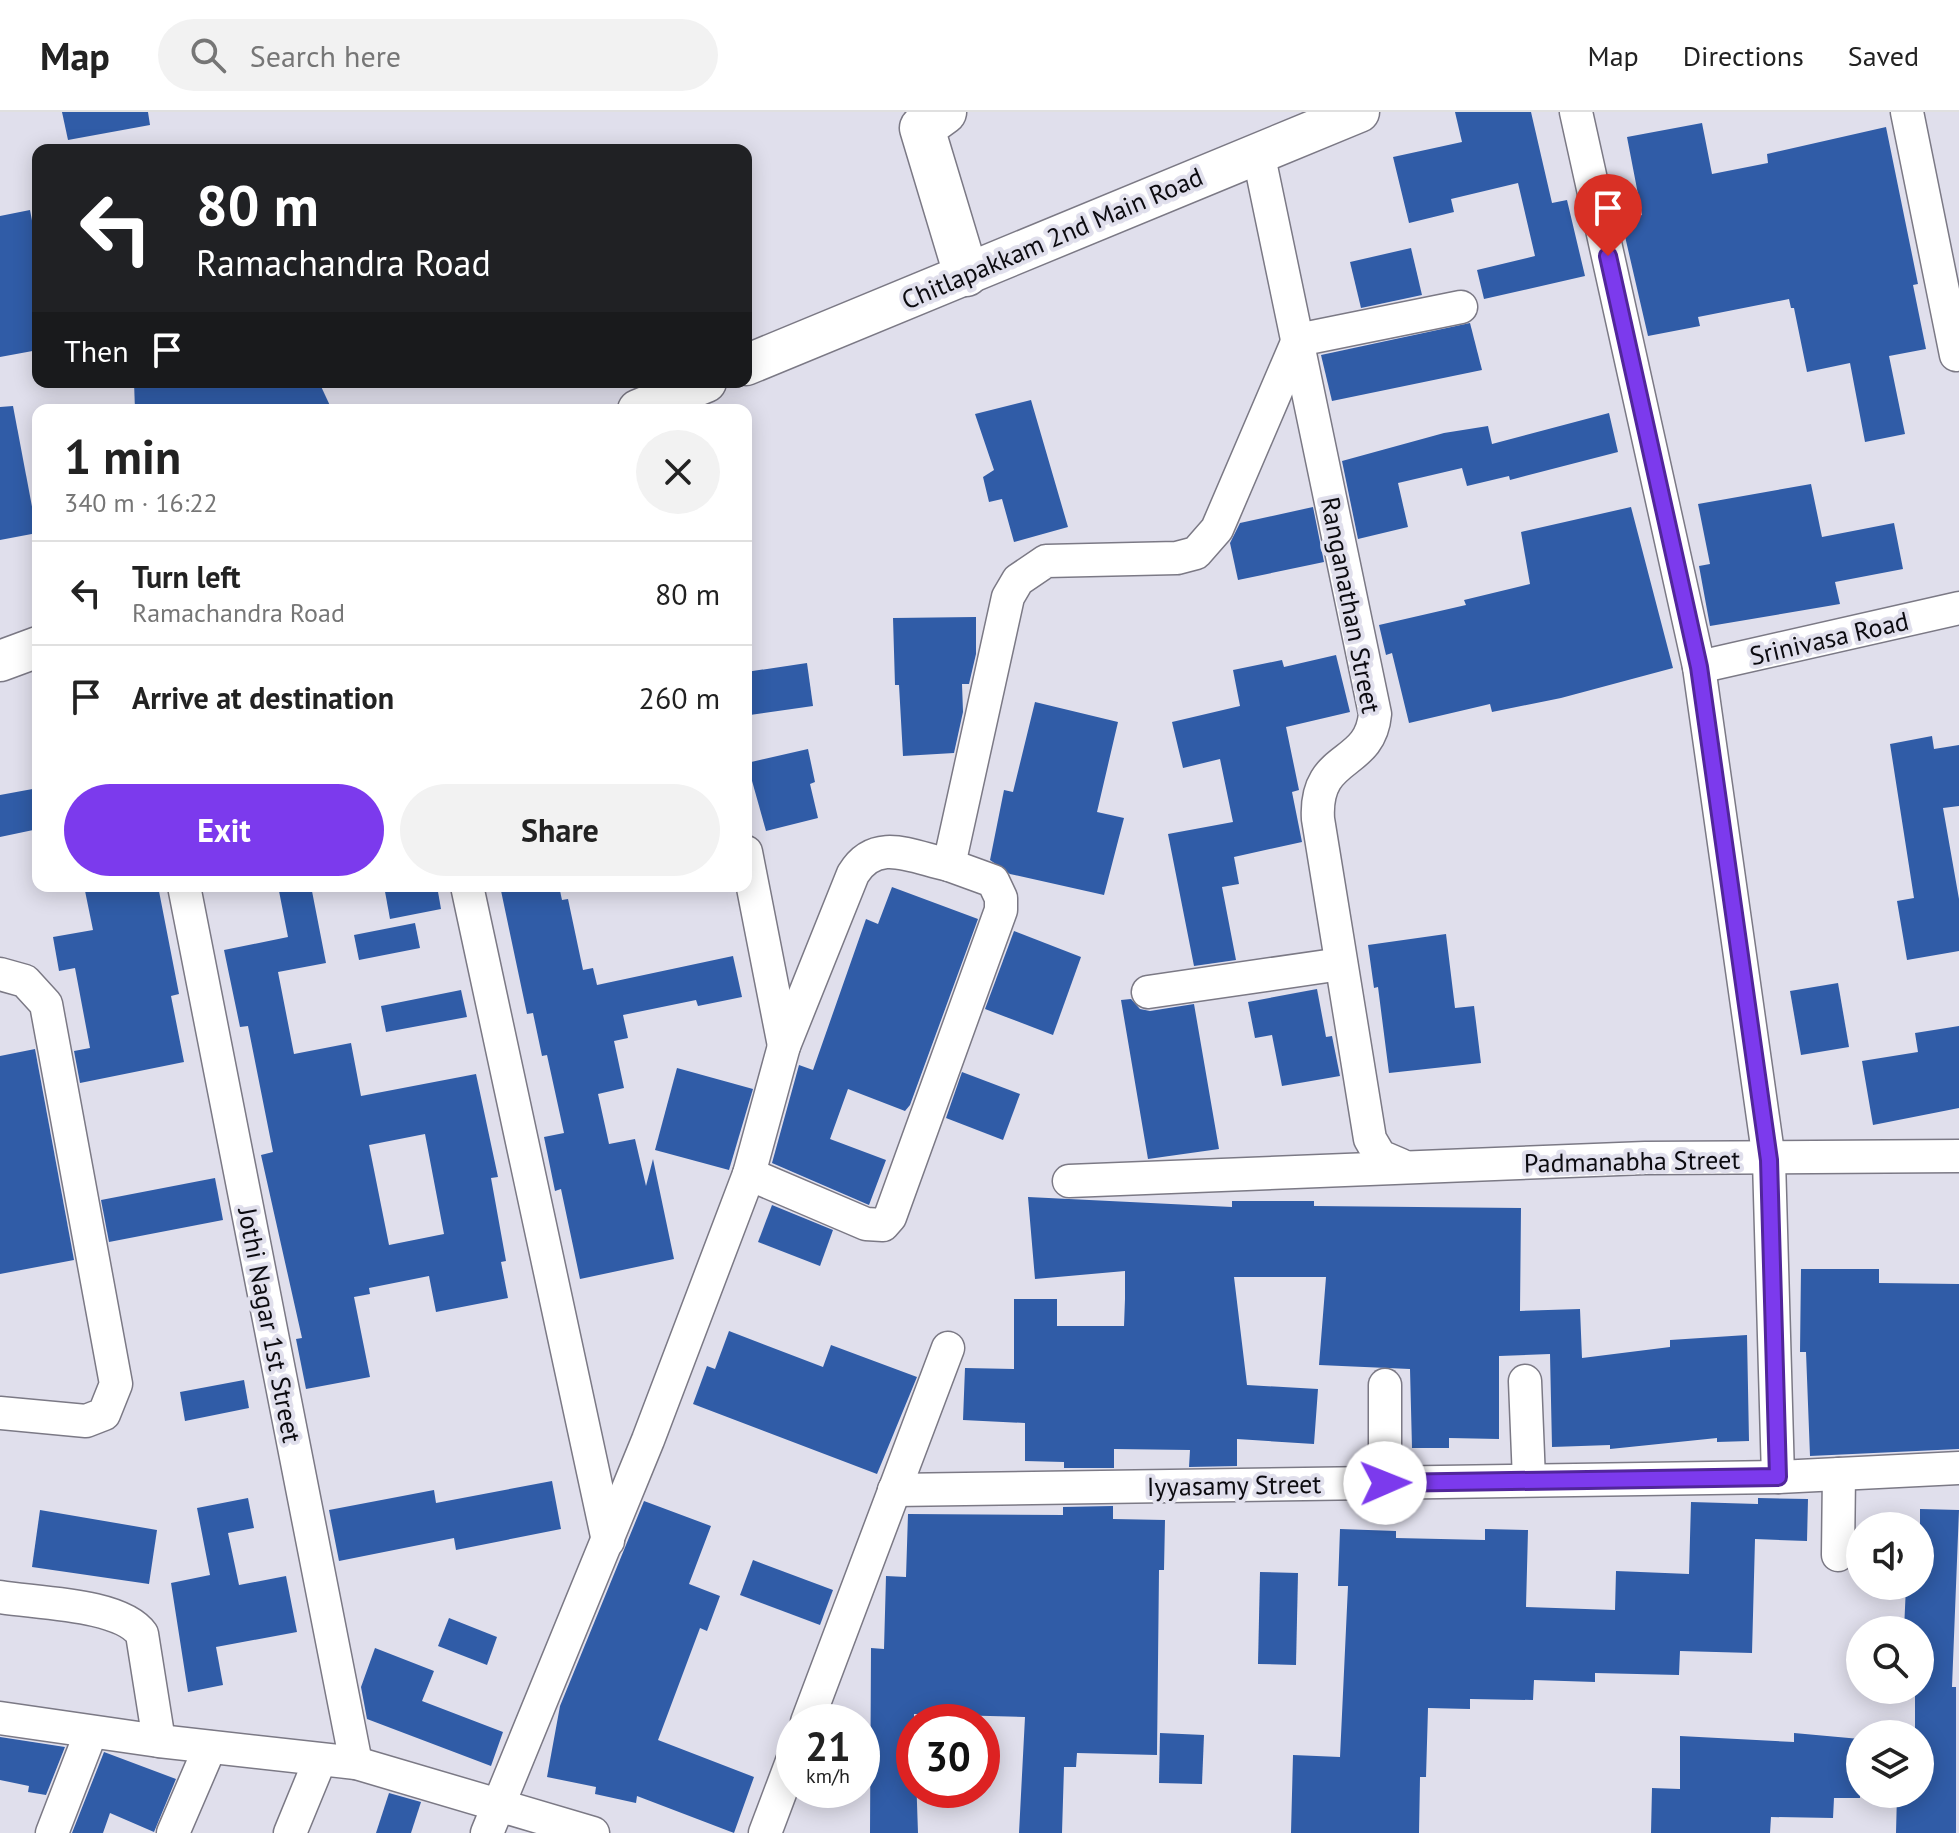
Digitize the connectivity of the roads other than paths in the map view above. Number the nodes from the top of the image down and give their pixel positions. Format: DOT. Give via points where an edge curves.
graph roads {
  1 [pos="944,112"];
  2 [pos="1359,112"];
  3 [pos="1576,112"];
  4 [pos="1907,112"];
  5 [pos="1258,152"];
  6 [pos="966,274"];
  7 [pos="1461,307"];
  8 [pos="1298,340"];
  9 [pos="1956,355"];
  10 [pos="752,363"];
  11 [pos="693,388"];
  12 [pos="658,404"];
  13 [pos="1959,608"];
  14 [pos="32,649"];
  15 [pos="0,661"];
  16 [pos="1699,667"];
  17 [pos="949,865"];
  18 [pos="752,883"];
  19 [pos="185,892"];
  20 [pos="468,892"];
  21 [pos="1341,964"];
  22 [pos="0,974"];
  23 [pos="1148,992"];
  24 [pos="784,1046"];
  25 [pos="1959,1156"];
  26 [pos="1769,1160"];
  27 [pos="1401,1165"];
  28 [pos="749,1174"];
  29 [pos="1069,1181"];
  30 [pos="948,1348"];
  31 [pos="1525,1381"];
  32 [pos="1385,1385"];
  33 [pos="0,1413"];
  34 [pos="1959,1468"];
  35 [pos="1839,1474"];
  36 [pos="1778,1477"];
  37 [pos="1529,1480"];
  38 [pos="1385,1483"];
  39 [pos="894,1490"];
  40 [pos="608,1541"];
  41 [pos="1838,1555"];
  42 [pos="0,1597"];
  43 [pos="814,1704"];
  44 [pos="0,1718"];
  45 [pos="91,1732"];
  46 [pos="159,1741"];
  47 [pos="210,1747"];
  48 [pos="320,1760"];
  49 [pos="356,1763"];
  50 [pos="776,1804"];
  51 [pos="493,1820"];
  52 [pos="52,1833"];
  53 [pos="173,1833"];
  54 [pos="290,1833"];
  55 [pos="593,1833"];
  56 [pos="765,1833"];
  1 -- 6 [label="highway" via="922,128"];
  2 -- 5 [label="street, Chitlapakkam 2nd Main Road"];
  3 -- 16 [label="street"];
  4 -- 9 [label="street"];
  5 -- 6 [label="street, Chitlapakkam 2nd Main Road"];
  5 -- 8 [label="street, Ranganathan Street"];
  6 -- 10 [label="street, Chitlapakkam 2nd Main Road"];
  7 -- 8 [label="street"];
  8 -- 17 [label="street" via="1217,529 1196,553 1046,561 1018,580 1008,597"];
  8 -- 21 [label="street, Ranganathan Street" via="1375,714 1372,735 1332,768 1317,801"];
  11 -- 12 [label="street"];
  13 -- 16 [label="street, Srinivasa Road"];
  14 -- 15 [label="street"];
  16 -- 26 [label="street"];
  17 -- 24 [label="street" via="883,850 862,859"];
  17 -- 28 [label="street" via="993,881 1001,910 890,1217 883,1225 866,1224"];
  18 -- 24 [label="street"];
  19 -- 49 [label="street, Jothi Nagar 1st Street"];
  20 -- 40 [label="street"];
  21 -- 23 [label="street"];
  21 -- 27 [label="street, Ranganathan Street" via="1370,1139 1380,1156"];
  22 -- 33 [label="street" via="25,981 46,1004 116,1384 104,1414 86,1421"];
  24 -- 28 [label="street"];
  25 -- 26 [label="street, Padmanabha Street"];
  26 -- 27 [label="street, Padmanabha Street"];
  26 -- 36 [label="street"];
  27 -- 29 [label="street, Padmanabha Street"];
  28 -- 40 [label="street"];
  30 -- 39 [label="street"];
  31 -- 37 [label="street"];
  32 -- 38 [label="street"];
  34 -- 35 [label="street, Iyyasamy Street"];
  35 -- 36 [label="street, Iyyasamy Street"];
  35 -- 41 [label="street"];
  36 -- 37 [label="street, Iyyasamy Street"];
  37 -- 38 [label="street, Iyyasamy Street"];
  38 -- 39 [label="street, Iyyasamy Street"];
  39 -- 43 [label="street"];
  40 -- 51 [label="street"];
  42 -- 46 [label="street" via="117,1614 135,1625 142,1634"];
  44 -- 45 [label="street"];
  45 -- 46 [label="street"];
  45 -- 52 [label="street"];
  46 -- 47 [label="street"];
  47 -- 48 [label="street"];
  47 -- 53 [label="street"];
  48 -- 49 [label="street"];
  48 -- 54 [label="street"];
  49 -- 51 [label="street"];
  50 -- 56 [label="street"];
  51 -- 55 [label="street"];
}
